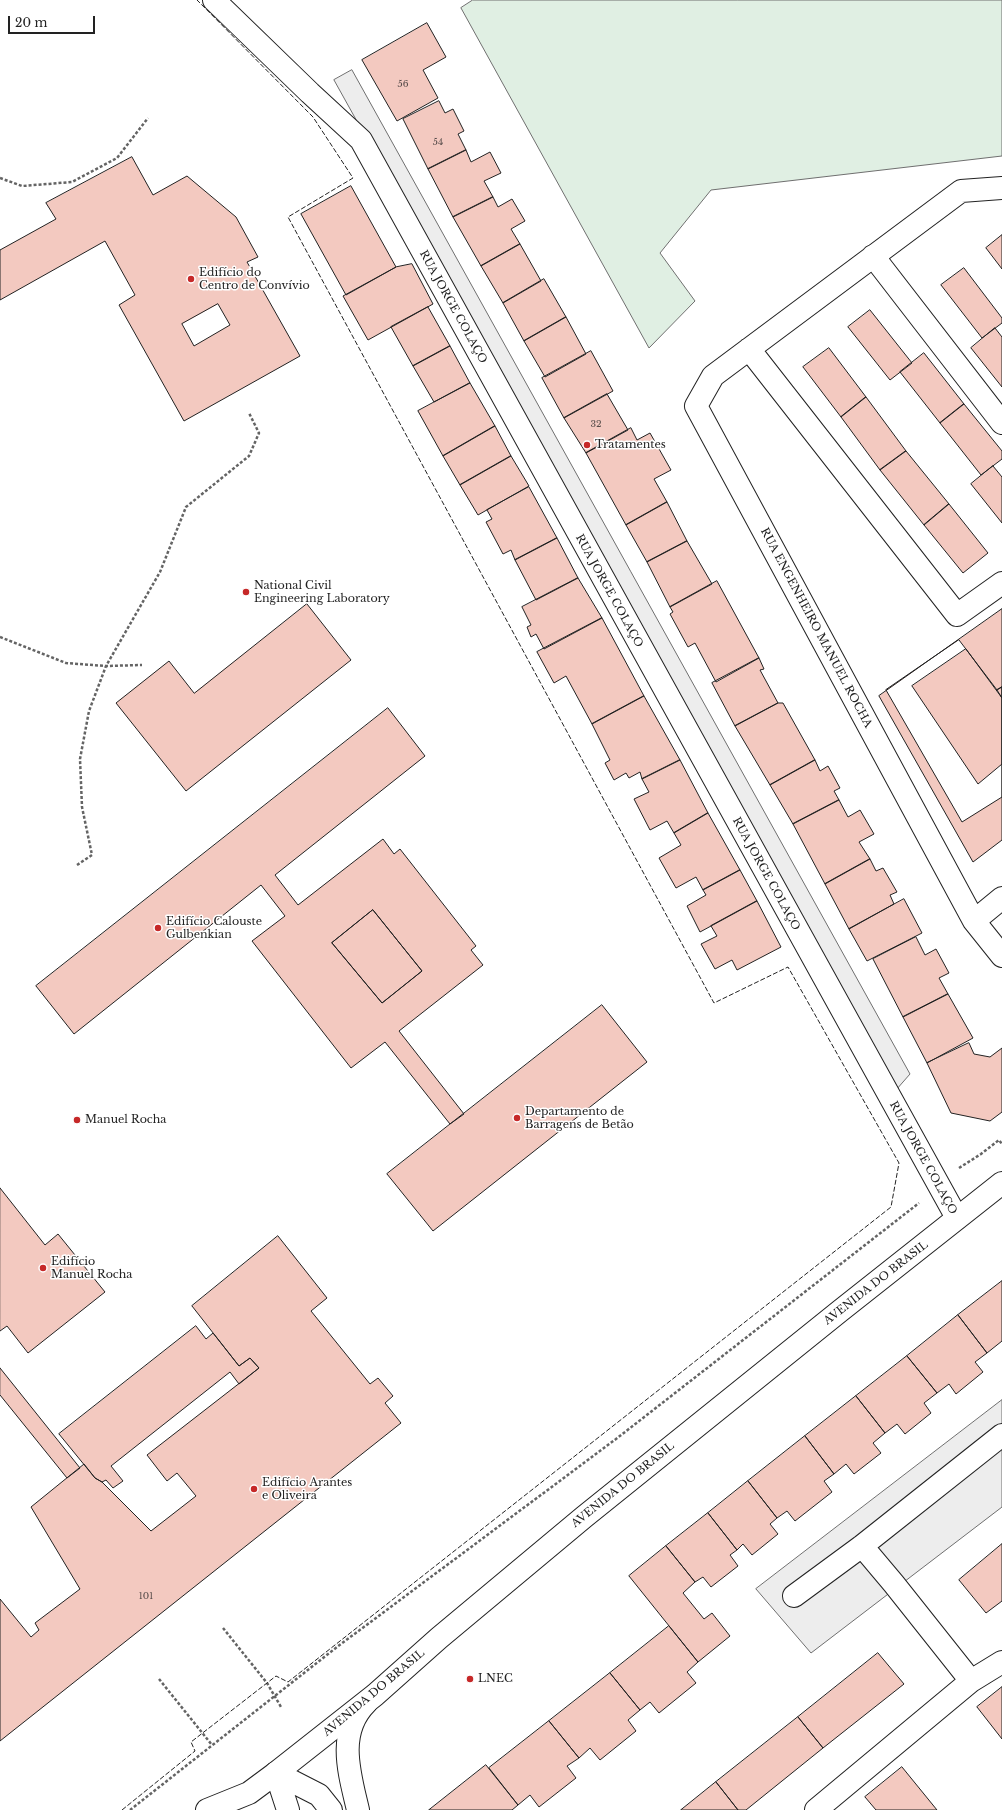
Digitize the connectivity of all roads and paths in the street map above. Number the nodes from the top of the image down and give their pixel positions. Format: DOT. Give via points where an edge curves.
graph roads {
  1 [pos="214,0"];
  2 [pos="148,118"];
  3 [pos="0,178"];
  4 [pos="1002,188"];
  5 [pos="873,256"];
  6 [pos="749,349"];
  7 [pos="249,413"];
  8 [pos="1002,423"];
  9 [pos="1002,583"];
  10 [pos="0,637"];
  11 [pos="142,665"];
  12 [pos="106,666"];
  13 [pos="77,865"];
  14 [pos="1002,898"];
  15 [pos="974,921"];
  16 [pos="1002,956"];
  17 [pos="1002,1144"];
  18 [pos="1002,1183"];
  19 [pos="939,1187"];
  20 [pos="957,1218"];
  21 [pos="1002,1436"];
  22 [pos="862,1546"];
  23 [pos="794,1596"];
  24 [pos="223,1628"];
  25 [pos="1002,1662"];
  26 [pos="159,1679"];
  27 [pos="972,1681"];
  28 [pos="274,1695"];
  29 [pos="375,1695"];
  30 [pos="281,1707"];
  31 [pos="212,1744"];
  32 [pos="276,1773"];
  33 [pos="249,1793"];
  34 [pos="130,1810"];
  35 [pos="207,1810"];
  36 [pos="233,1810"];
  37 [pos="288,1810"];
  38 [pos="331,1810"];
  39 [pos="358,1810"];
  40 [pos="816,1810"];
  1 -- 19 [label="street, RUA JORGE COLAÇO" via="362,140"];
  2 -- 3 [label="path" via="117,158 72,182 22,186"];
  4 -- 5 [label="street, RUA ENGENHEIRO MANUEL ROCHA" via="961,191"];
  5 -- 6 [label="street, RUA ENGENHEIRO MANUEL ROCHA"];
  5 -- 8 [label="street"];
  6 -- 9 [label="street" via="957,615"];
  6 -- 15 [label="street, RUA ENGENHEIRO MANUEL ROCHA" via="713,376 696,406"];
  7 -- 12 [label="path" via="259,433 249,456 186,507 160,572"];
  10 -- 12 [label="path" via="66,663"];
  11 -- 12 [label="path"];
  12 -- 13 [label="path" via="89,711 80,759 82,807 92,855"];
  14 -- 15 [label="street"];
  15 -- 16 [label="street, RUA ENGENHEIRO MANUEL ROCHA"];
  17 -- 19 [label="path" via="999,1140 954,1170"];
  18 -- 20 [label="street, AVENIDA DO BRASIL"];
  19 -- 20 [label="street, RUA JORGE COLAÇO"];
  19 -- 28 [label="path" via="616,1440"];
  20 -- 29 [label="street, AVENIDA DO BRASIL" via="584,1517"];
  21 -- 22 [label="street"];
  22 -- 23 [label="street"];
  22 -- 27 [label="street"];
  24 -- 28 [label="path"];
  25 -- 27 [label="street"];
  26 -- 31 [label="path"];
  27 -- 40 [label="street"];
  28 -- 30 [label="path"];
  28 -- 31 [label="path"];
  29 -- 32 [label="street, AVENIDA DO BRASIL"];
  29 -- 39 [label="street" via="363,1706 349,1732 349,1770"];
  31 -- 34 [label="path"];
  32 -- 33 [label="street, AVENIDA DO BRASIL"];
  32 -- 37 [label="street"];
  32 -- 38 [label="street" via="319,1795"];
  33 -- 35 [label="street, AVENIDA DO BRASIL"];
  33 -- 36 [label="street, AVENIDA DO BRASIL"];
}
